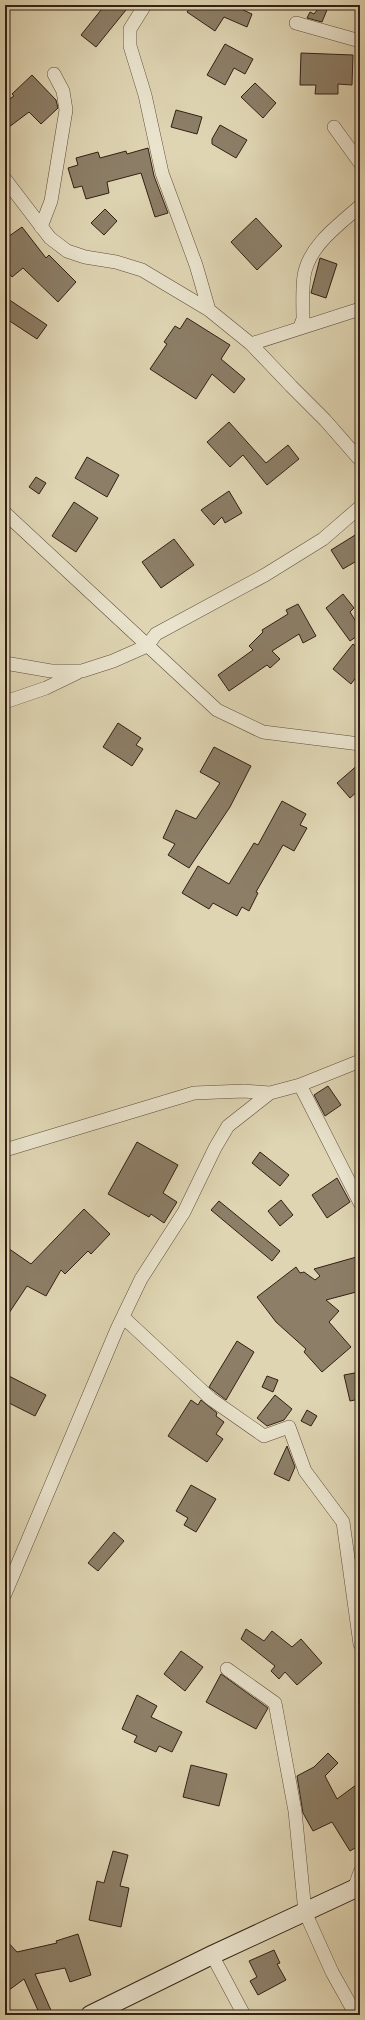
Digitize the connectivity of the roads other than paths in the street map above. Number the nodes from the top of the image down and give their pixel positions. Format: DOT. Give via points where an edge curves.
graph roads {
  1 [pos="145,5"];
  2 [pos="296,23"];
  3 [pos="360,41"];
  4 [pos="54,74"];
  5 [pos="334,127"];
  6 [pos="360,163"];
  7 [pos="5,179"];
  8 [pos="360,206"];
  9 [pos="41,227"];
  10 [pos="360,309"];
  11 [pos="209,310"];
  12 [pos="300,327"];
  13 [pos="251,344"];
  14 [pos="360,460"];
  15 [pos="360,507"];
  16 [pos="5,513"];
  17 [pos="146,646"];
  18 [pos="5,663"];
  19 [pos="82,671"];
  20 [pos="5,702"];
  21 [pos="360,744"];
  22 [pos="360,1061"];
  23 [pos="300,1085"];
  24 [pos="270,1094"];
  25 [pos="5,1150"];
  26 [pos="360,1203"];
  27 [pos="123,1318"];
  28 [pos="5,1594"];
  29 [pos="360,1644"];
  30 [pos="227,1669"];
  31 [pos="360,1872"];
  32 [pos="357,1888"];
  33 [pos="305,1912"];
  34 [pos="212,1955"];
  35 [pos="90,2015"];
  36 [pos="244,2015"];
  37 [pos="356,2015"];
  1 -- 11 [label="street" via="130,29 130,46 145,95 162,173 196,265"];
  2 -- 3 [label="street"];
  4 -- 9 [label="street" via="63,91 66,110 51,201"];
  5 -- 6 [label="street"];
  7 -- 9 [label="street"];
  8 -- 12 [label="street" via="322,240 312,255 304,274 303,319"];
  9 -- 11 [label="street" via="67,251 85,258 116,262 142,270"];
  10 -- 12 [label="street"];
  11 -- 13 [label="street"];
  12 -- 13 [label="street"];
  13 -- 14 [label="street"];
  15 -- 17 [label="street" via="323,539 265,575 156,634"];
  16 -- 17 [label="street"];
  17 -- 19 [label="street"];
  17 -- 21 [label="street" via="217,710 263,732"];
  18 -- 19 [label="street" via="51,671"];
  19 -- 20 [label="street" via="46,688"];
  22 -- 23 [label="street"];
  23 -- 24 [label="street"];
  23 -- 26 [label="street"];
  24 -- 25 [label="street" via="238,1090 194,1093"];
  24 -- 27 [label="street" via="228,1126 184,1212 141,1279"];
  27 -- 28 [label="street"];
  27 -- 29 [label="street" via="211,1399 264,1436 289,1427 305,1471 343,1522"];
  30 -- 33 [label="street" via="275,1704 295,1811"];
  31 -- 32 [label="street"];
  32 -- 33 [label="main road"];
  33 -- 34 [label="main road"];
  33 -- 37 [label="street" via="332,1972"];
  34 -- 35 [label="main road"];
  34 -- 36 [label="street"];
}
